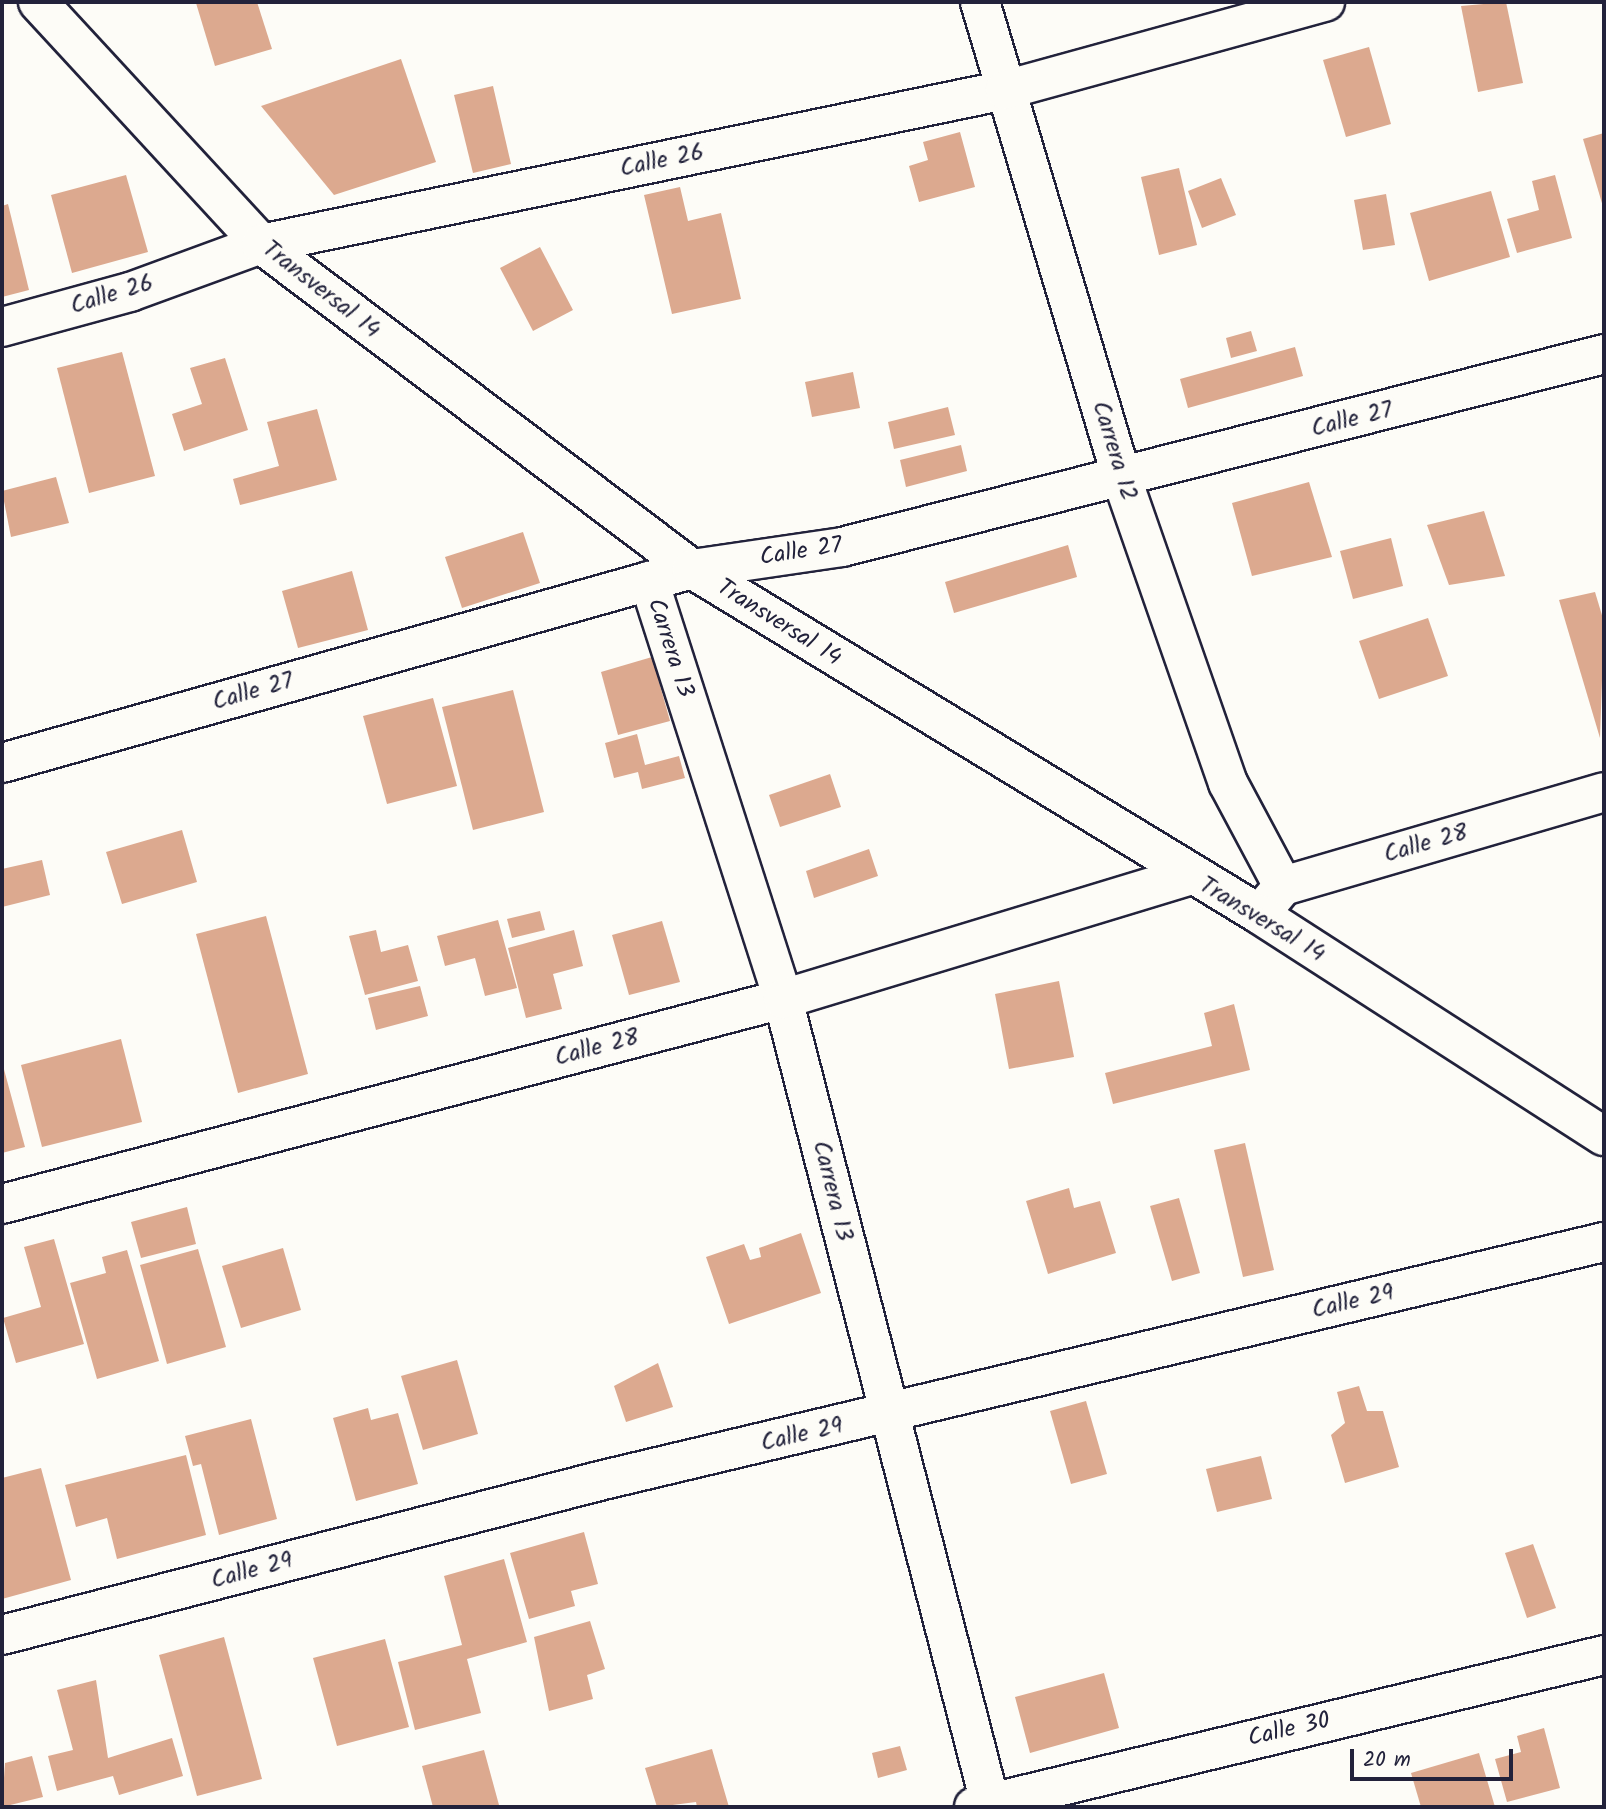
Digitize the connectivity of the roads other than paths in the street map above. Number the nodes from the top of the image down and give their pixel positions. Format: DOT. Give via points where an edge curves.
graph roads {
  1 [pos="37,2"];
  2 [pos="980,2"];
  3 [pos="1325,2"];
  4 [pos="1005,90"];
  5 [pos="261,244"];
  6 [pos="2,327"];
  7 [pos="1604,354"];
  8 [pos="1121,476"];
  9 [pos="692,569"];
  10 [pos="649,581"];
  11 [pos="2,763"];
  12 [pos="1604,792"];
  13 [pos="1189,876"];
  14 [pos="1271,900"];
  15 [pos="783,999"];
  16 [pos="1604,1136"];
  17 [pos="2,1204"];
  18 [pos="1604,1242"];
  19 [pos="888,1415"];
  20 [pos="2,1635"];
  21 [pos="1604,1655"];
  22 [pos="985,1806"];
  1 -- 5 [label="street, Transversal 14"];
  2 -- 4 [label="street, Carrera 12"];
  3 -- 4 [label="street, Calle 26"];
  4 -- 5 [label="street, Calle 26"];
  4 -- 8 [label="street, Carrera 12"];
  5 -- 6 [label="street, Calle 26" via="130,292"];
  5 -- 9 [label="street, Transversal 14"];
  7 -- 8 [label="street, Calle 27"];
  8 -- 9 [label="street, Calle 27" via="842,547"];
  8 -- 14 [label="street, Carrera 12"];
  9 -- 10 [label="street, Calle 27"];
  9 -- 13 [label="street, Transversal 14"];
  10 -- 11 [label="street, Calle 27"];
  10 -- 15 [label="street, Carrera 13"];
  12 -- 14 [label="street, Calle 28"];
  13 -- 14 [label="street, Transversal 14"];
  13 -- 15 [label="street, Calle 28"];
  14 -- 16 [label="street, Transversal 14"];
  15 -- 17 [label="street, Calle 28"];
  15 -- 19 [label="street, Carrera 13"];
  18 -- 19 [label="street, Calle 29"];
  19 -- 20 [label="street, Calle 29" via="599,1481"];
  19 -- 22 [label="street, Carrera 13"];
  21 -- 22 [label="street, Calle 30"];
}
